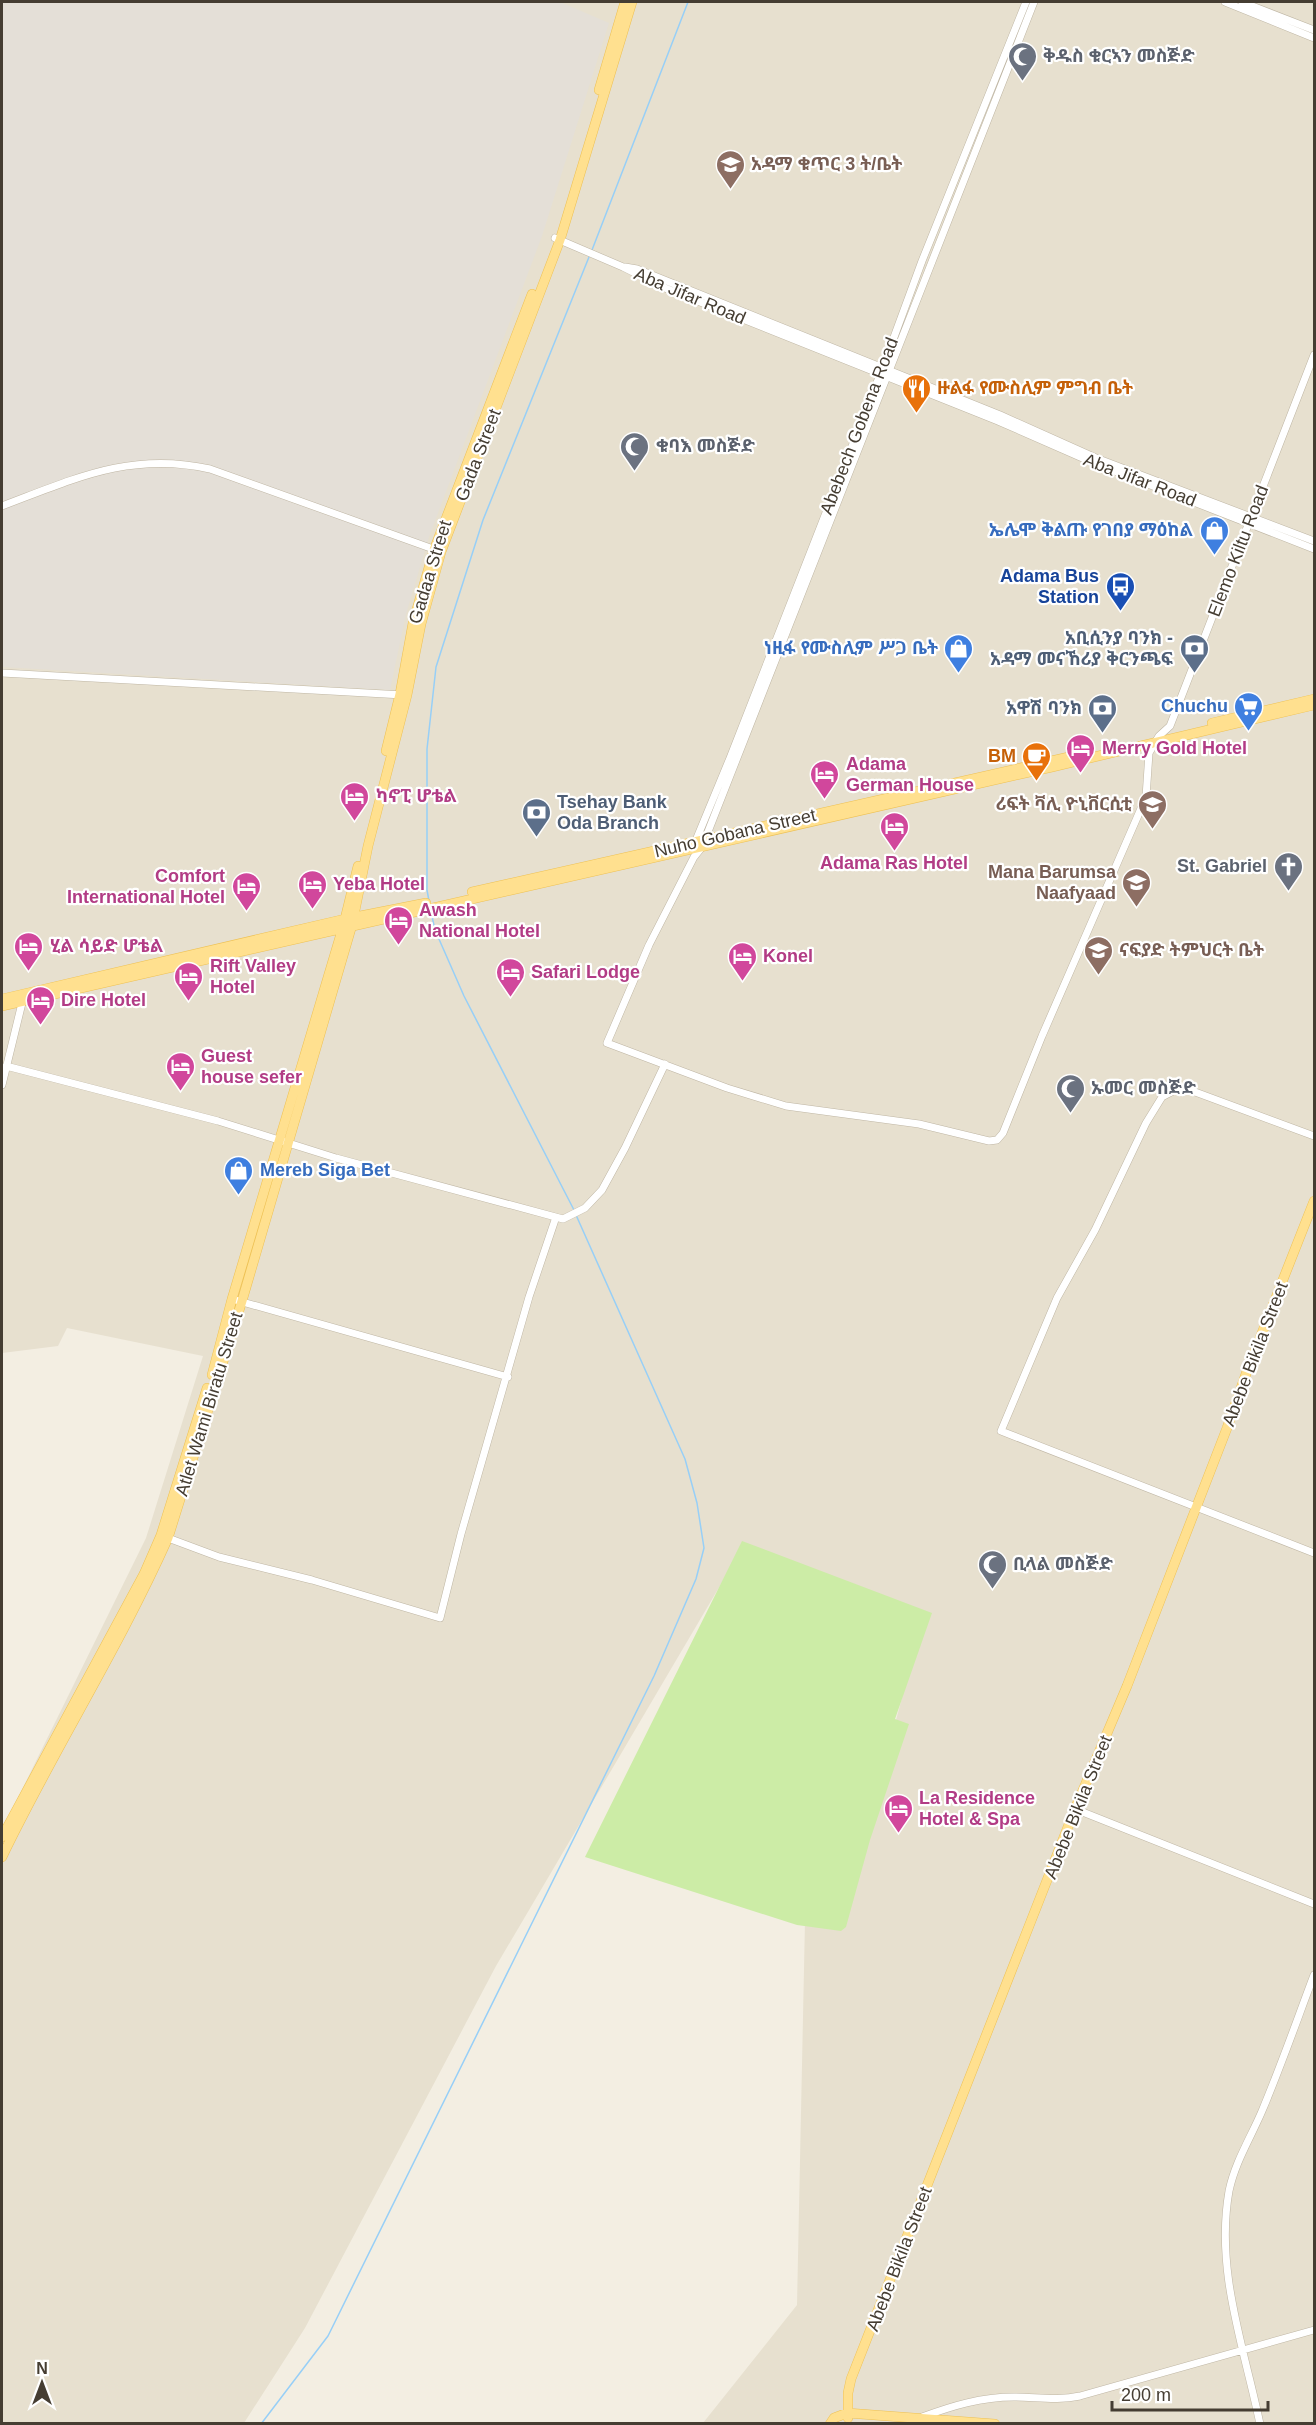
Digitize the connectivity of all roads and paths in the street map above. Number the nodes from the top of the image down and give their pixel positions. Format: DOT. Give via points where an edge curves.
graph roads {
  1 [pos="625,2"];
  2 [pos="632,2"];
  3 [pos="1026,2"];
  4 [pos="1034,2"];
  5 [pos="1224,2"];
  6 [pos="1242,2"];
  7 [pos="1314,30"];
  8 [pos="1314,38"];
  9 [pos="557,239"];
  10 [pos="1314,355"];
  11 [pos="885,372"];
  12 [pos="2,506"];
  13 [pos="1250,519"];
  14 [pos="1314,542"];
  15 [pos="1314,549"];
  16 [pos="437,551"];
  17 [pos="2,673"];
  18 [pos="404,695"];
  19 [pos="1314,699"];
  20 [pos="1314,705"];
  21 [pos="1156,739"];
  22 [pos="698,847"];
  23 [pos="348,922"];
  24 [pos="24,997"];
  25 [pos="2,999"];
  26 [pos="2,1006"];
  27 [pos="665,1064"];
  28 [pos="6,1066"];
  29 [pos="2,1085"];
  30 [pos="1314,1136"];
  31 [pos="283,1141"];
  32 [pos="1314,1201"];
  33 [pos="560,1218"];
  34 [pos="232,1299"];
  35 [pos="242,1301"];
  36 [pos="508,1377"];
  37 [pos="1197,1507"];
  38 [pos="168,1538"];
  39 [pos="1314,1553"];
  40 [pos="1075,1809"];
  41 [pos="2,1837"];
  42 [pos="2,1857"];
  43 [pos="1314,1904"];
  44 [pos="1314,1975"];
  45 [pos="1314,2330"];
  46 [pos="1243,2349"];
  47 [pos="847,2415"];
  48 [pos="922,2418"];
  49 [pos="830,2424"];
  50 [pos="839,2424"];
  51 [pos="931,2424"];
  52 [pos="995,2424"];
  53 [pos="1260,2424"];
  1 -- 9 [label="main road"];
  2 -- 9 [label="main road"];
  3 -- 11 [label="street, Abebech Gobena Road" via="922,261"];
  4 -- 11 [label="street, Abebech Gobena Road"];
  5 -- 8 [label="street"];
  6 -- 7 [label="street"];
  9 -- 11 [label="street, Aba Jifar Road" via="665,288"];
  9 -- 16 [label="main road, Gadaa Street"];
  10 -- 13 [label="street, Elemo Kiltu Road"];
  11 -- 13 [label="street, Aba Jifar Road" via="1084,459"];
  11 -- 22 [label="street, Abebech Gobena Road"];
  12 -- 16 [label="street" via="92,472 127,465 183,463 210,469"];
  13 -- 14 [label="street, Aba Jifar Road"];
  13 -- 15 [label="street, Aba Jifar Road"];
  13 -- 21 [label="street, Elemo Kiltu Road" via="1170,726"];
  16 -- 18 [label="main road, Gadaa Street" via="416,612"];
  17 -- 18 [label="street"];
  18 -- 23 [label="main road, Gadaa Street"];
  19 -- 21 [label="main road, Nuho Gobana Street"];
  20 -- 21 [label="main road, Nuho Gobana Street"];
  21 -- 22 [label="main road, Nuho Gobana Street"];
  21 -- 27 [label="street" via="1148,758 1146,797 997,1140 919,1124 786,1106"];
  22 -- 23 [label="main road, Nuho Gobana Street"];
  22 -- 27 [label="street, Abebech Gobena Road" via="649,945 607,1043"];
  23 -- 24 [label="main road, Nuho Gobana Street"];
  23 -- 31 [label="main road, Atlet Wami Biratu Street"];
  24 -- 25 [label="main road"];
  24 -- 26 [label="main road"];
  24 -- 28 [label="street"];
  27 -- 33 [label="street" via="602,1190 585,1208"];
  28 -- 29 [label="street"];
  28 -- 31 [label="street"];
  30 -- 37 [label="street" via="1187,1089 1179,1088 1162,1097 1057,1298 1000,1431"];
  31 -- 33 [label="street"];
  31 -- 34 [label="main road, Atlet Wami Biratu Street"];
  31 -- 35 [label="main road, Atlet Wami Biratu Street"];
  32 -- 37 [label="main road, Abebe Bikila Street"];
  33 -- 36 [label="street" via="529,1297"];
  34 -- 35 [label="street"];
  34 -- 41 [label="main road, Atlet Wami Biratu Street" via="161,1535 120,1620"];
  35 -- 36 [label="street"];
  35 -- 38 [label="main road, Atlet Wami Biratu Street"];
  36 -- 38 [label="street" via="440,1618 219,1557"];
  37 -- 39 [label="street"];
  37 -- 40 [label="main road, Abebe Bikila Street"];
  38 -- 42 [label="main road, Atlet Wami Biratu Street"];
  40 -- 43 [label="street"];
  40 -- 47 [label="main road, Abebe Bikila Street" via="851,2379"];
  44 -- 46 [label="street" via="1262,2112 1234,2171 1229,2192 1226,2255 1232,2308"];
  45 -- 46 [label="street"];
  46 -- 48 [label="street" via="1067,2399 976,2400"];
  46 -- 53 [label="street"];
  47 -- 48 [label="main road"];
  47 -- 49 [label="main road" via="834,2418"];
  47 -- 50 [label="main road"];
  47 -- 51 [label="main road"];
  48 -- 52 [label="main road"];
}
